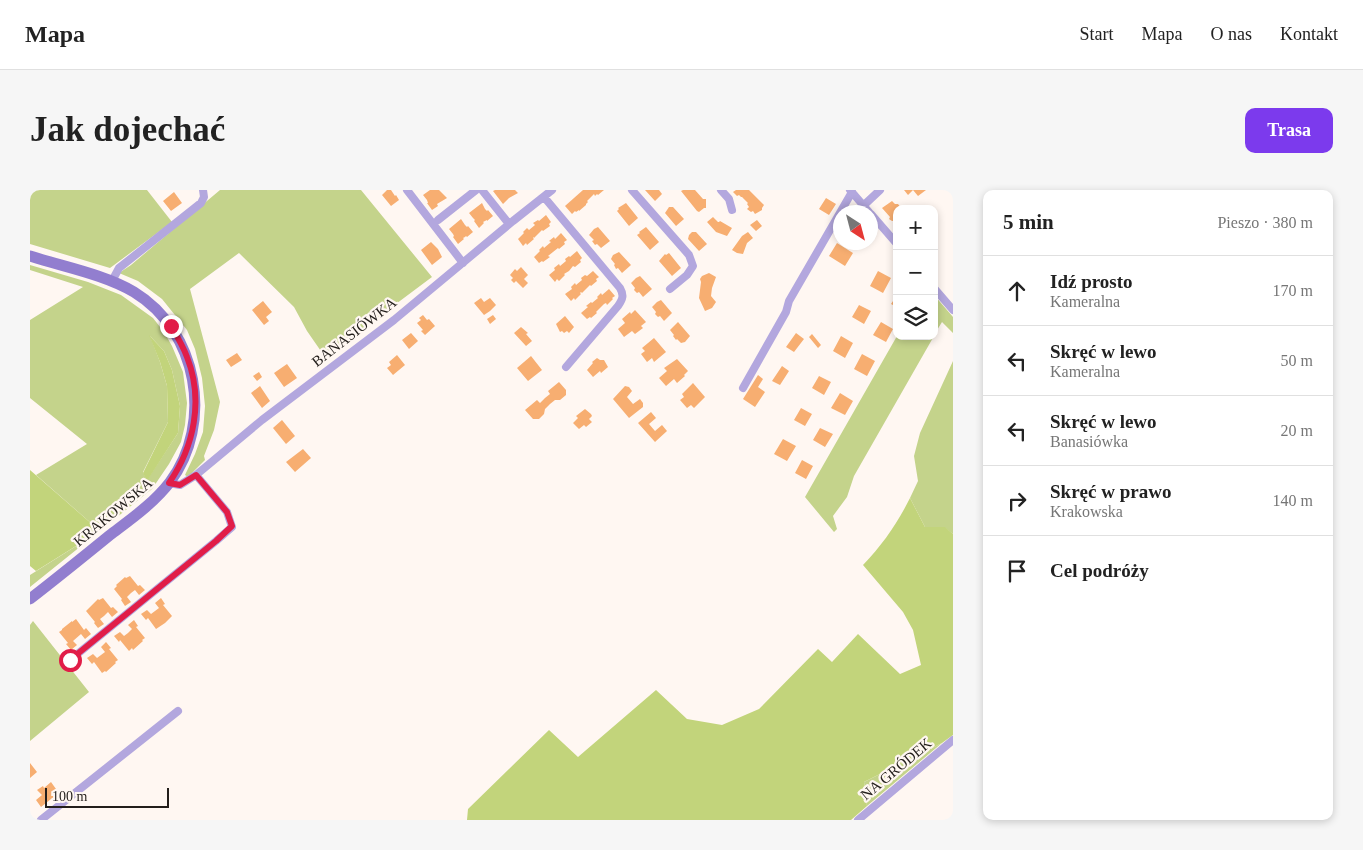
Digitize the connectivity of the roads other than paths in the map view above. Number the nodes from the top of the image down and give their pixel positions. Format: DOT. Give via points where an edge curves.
graph roads {
  1 [pos="203,190"];
  2 [pos="407,190"];
  3 [pos="476,190"];
  4 [pos="482,190"];
  5 [pos="552,190"];
  6 [pos="632,190"];
  7 [pos="722,190"];
  8 [pos="880,190"];
  9 [pos="851,191"];
  10 [pos="544,197"];
  11 [pos="862,205"];
  12 [pos="864,205"];
  13 [pos="732,210"];
  14 [pos="438,220"];
  15 [pos="878,222"];
  16 [pos="509,224"];
  17 [pos="893,239"];
  18 [pos="30,256"];
  19 [pos="463,263"];
  20 [pos="112,281"];
  21 [pos="670,290"];
  22 [pos="938,293"];
  23 [pos="953,310"];
  24 [pos="566,367"];
  25 [pos="743,388"];
  26 [pos="196,475"];
  27 [pos="169,483"];
  28 [pos="30,599"];
  29 [pos="70,660"];
  30 [pos="178,711"];
  31 [pos="953,740"];
  32 [pos="41,820"];
  33 [pos="858,820"];
  1 -- 20 [label="street" via="202,203 119,268"];
  2 -- 19 [label="street"];
  3 -- 14 [label="street"];
  4 -- 16 [label="street"];
  5 -- 10 [label="street, BANASIÓWKA"];
  6 -- 21 [label="street" via="691,260 693,266 687,275"];
  7 -- 13 [label="street"];
  8 -- 12 [label="street"];
  9 -- 11 [label="street"];
  9 -- 25 [label="street"];
  10 -- 16 [label="street, BANASIÓWKA"];
  10 -- 24 [label="street" via="623,292 618,306"];
  15 -- 17 [label="street"];
  16 -- 19 [label="street, BANASIÓWKA"];
  18 -- 20 [label="main road, KRAKOWSKA"];
  19 -- 26 [label="street, BANASIÓWKA"];
  20 -- 27 [label="main road, KRAKOWSKA" via="144,298 165,318 184,349 192,374 196,411 193,428 186,452"];
  22 -- 23 [label="street"];
  26 -- 27 [label="street, BANASIÓWKA" via="180,485"];
  26 -- 29 [label="street" via="227,512 232,526"];
  27 -- 28 [label="main road, KRAKOWSKA" via="134,516"];
  30 -- 32 [label="street"];
  31 -- 33 [label="street, NA GRÓDEK"];
}
